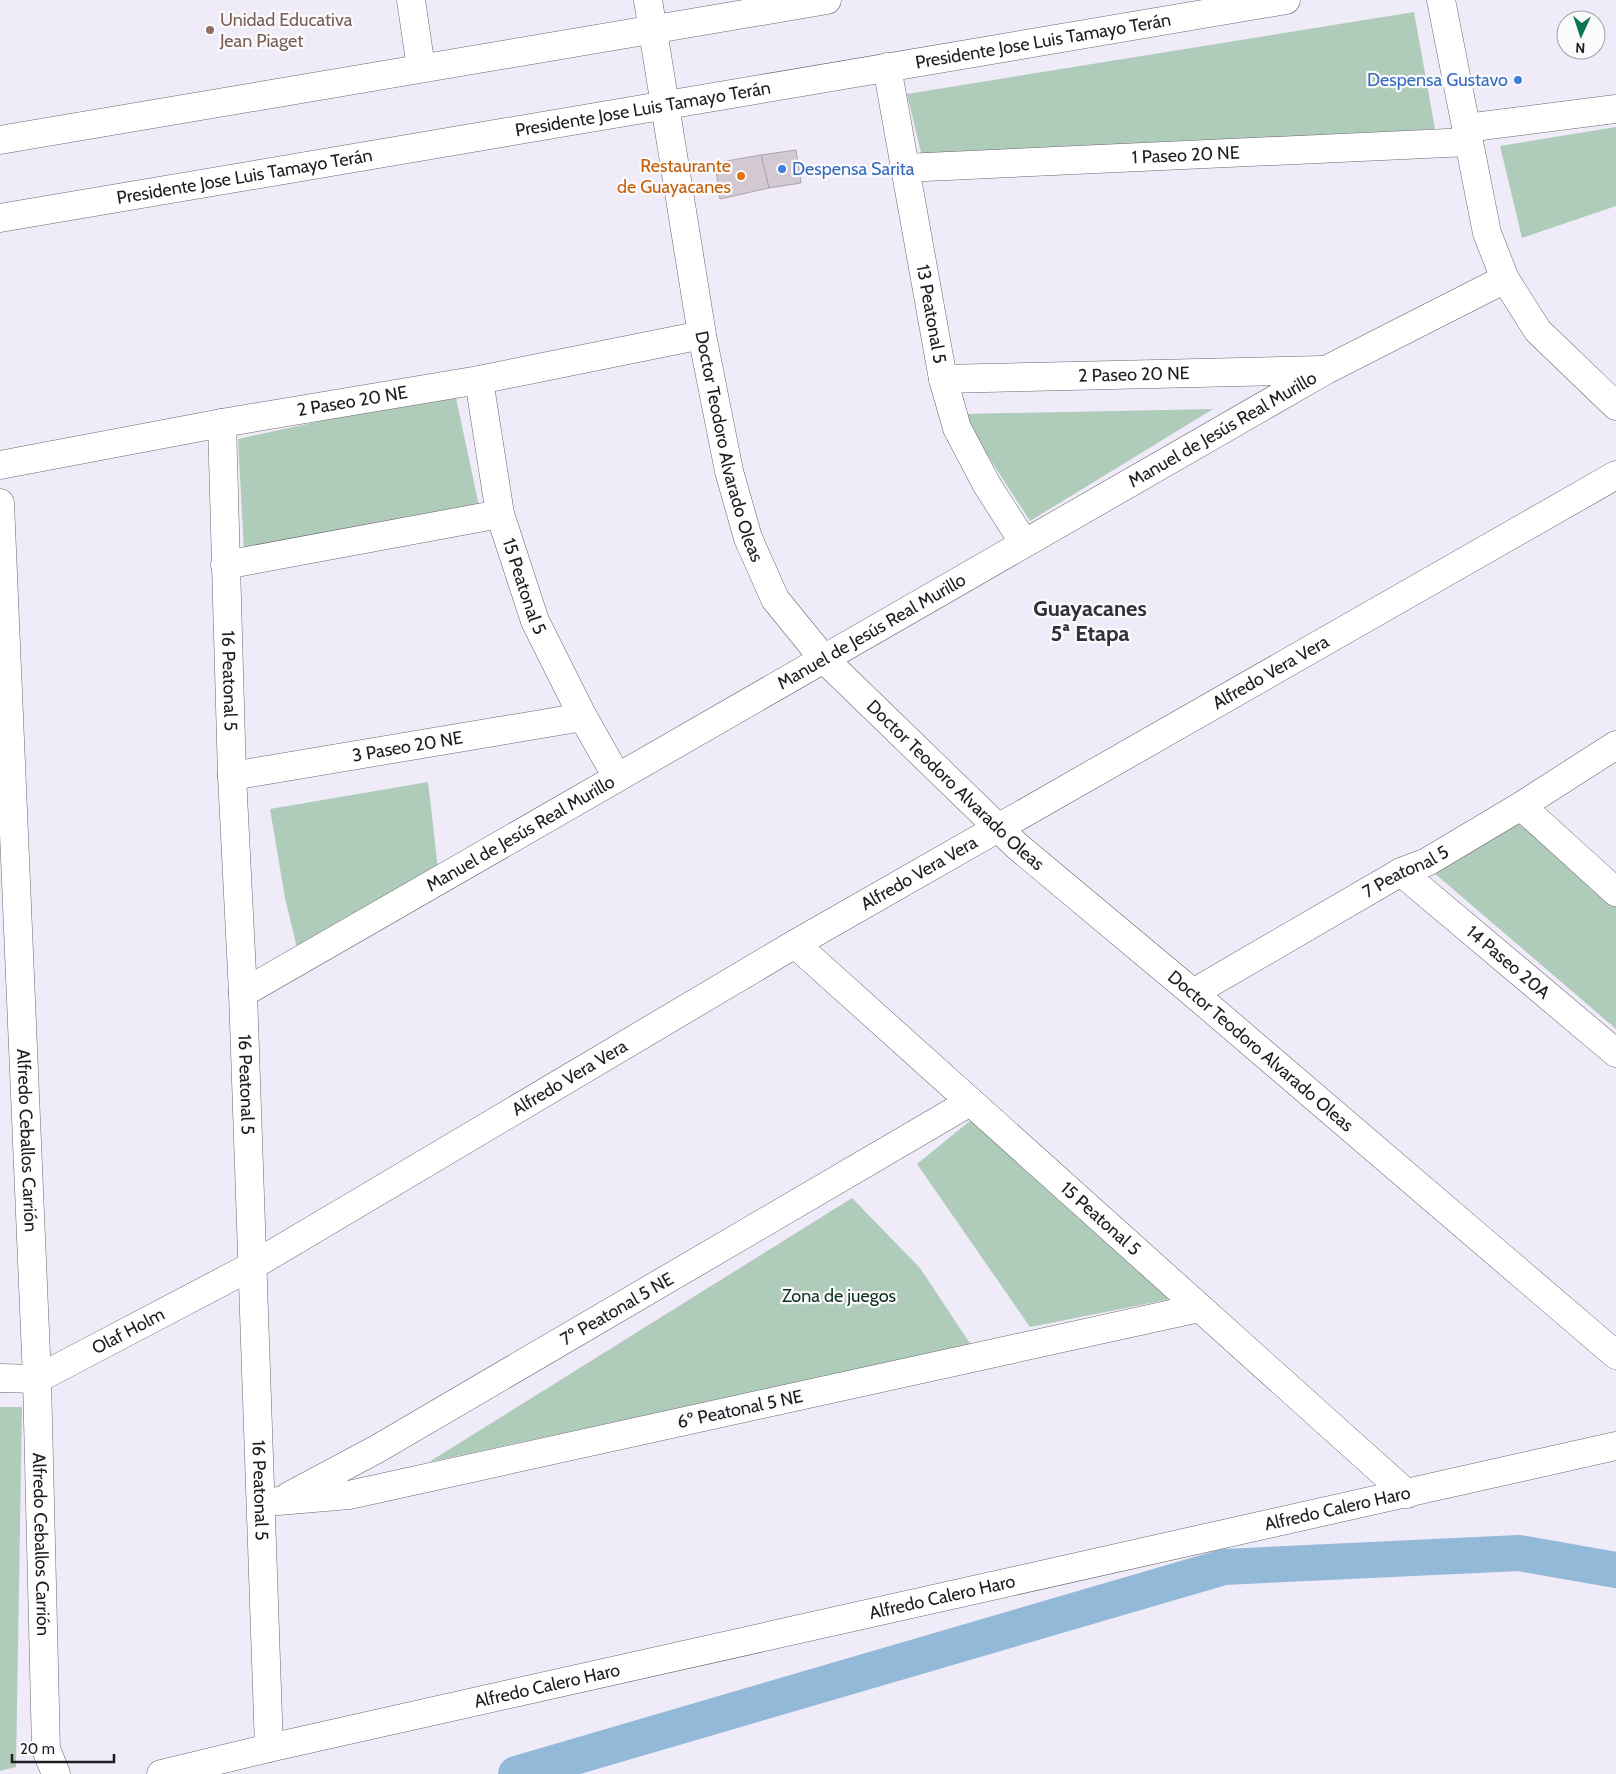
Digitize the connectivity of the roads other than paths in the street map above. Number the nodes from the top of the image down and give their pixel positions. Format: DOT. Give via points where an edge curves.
graph roads {
  1 [pos="411,0"];
  2 [pos="648,0"];
  3 [pos="827,0"];
  4 [pos="1286,0"];
  5 [pos="1441,0"];
  6 [pos="652,30"];
  7 [pos="887,67"];
  8 [pos="421,68"];
  9 [pos="666,105"];
  10 [pos="1616,109"];
  11 [pos="1468,135"];
  12 [pos="0,140"];
  13 [pos="904,168"];
  14 [pos="0,218"];
  15 [pos="1505,279"];
  16 [pos="702,335"];
  17 [pos="1326,370"];
  18 [pos="943,379"];
  19 [pos="479,380"];
  20 [pos="1616,406"];
  21 [pos="222,423"];
  22 [pos="0,465"];
  23 [pos="1616,475"];
  24 [pos="0,504"];
  25 [pos="500,514"];
  26 [pos="1024,544"];
  27 [pos="225,565"];
  28 [pos="823,658"];
  29 [pos="583,717"];
  30 [pos="1616,745"];
  31 [pos="232,776"];
  32 [pos="617,777"];
  33 [pos="1521,806"];
  34 [pos="997,828"];
  35 [pos="1401,872"];
  36 [pos="1616,892"];
  37 [pos="795,944"];
  38 [pos="243,993"];
  39 [pos="1193,993"];
  40 [pos="1616,1053"];
  41 [pos="970,1102"];
  42 [pos="252,1266"];
  43 [pos="1200,1308"];
  44 [pos="1616,1355"];
  45 [pos="0,1378"];
  46 [pos="37,1379"];
  47 [pos="1616,1446"];
  48 [pos="1407,1494"];
  49 [pos="269,1506"];
  50 [pos="269,1748"];
  51 [pos="56,1774"];
  52 [pos="161,1774"];
  1 -- 8 [label="street"];
  2 -- 6 [label="street, Doctor Teodoro Alvarado Oleas"];
  3 -- 6 [label="street"];
  4 -- 7 [label="street, Presidente Jose Luis Tamayo Terán"];
  5 -- 11 [label="street"];
  6 -- 8 [label="street"];
  6 -- 9 [label="street, Doctor Teodoro Alvarado Oleas"];
  7 -- 9 [label="street, Presidente Jose Luis Tamayo Terán"];
  7 -- 13 [label="street, 13 Peatonal 5"];
  8 -- 12 [label="street"];
  9 -- 14 [label="street, Presidente Jose Luis Tamayo Terán"];
  9 -- 16 [label="street, Doctor Teodoro Alvarado Oleas"];
  10 -- 11 [label="street, 1 Paseo 20 NE"];
  11 -- 13 [label="street, 1 Paseo 20 NE"];
  11 -- 15 [label="street" via="1487,233"];
  13 -- 18 [label="street, 13 Peatonal 5"];
  15 -- 17 [label="street, Manuel de Jesús Real Murillo"];
  15 -- 20 [label="street" via="1538,331"];
  16 -- 19 [label="street, 2 Paseo 20 NE"];
  16 -- 28 [label="street, Doctor Teodoro Alvarado Oleas" via="729,471 748,538 775,599"];
  17 -- 18 [label="street, 2 Paseo 20 NE"];
  17 -- 26 [label="street, Manuel de Jesús Real Murillo"];
  18 -- 26 [label="street, 13 Peatonal 5" via="957,428 987,485"];
  19 -- 21 [label="street, 2 Paseo 20 NE"];
  19 -- 25 [label="street, 15 Peatonal 5"];
  21 -- 22 [label="street, 2 Paseo 20 NE"];
  21 -- 27 [label="street, 16 Peatonal 5"];
  23 -- 34 [label="street, Alfredo Vera Vera"];
  24 -- 46 [label="street, Alfredo Ceballos Carrión"];
  25 -- 27 [label="street"];
  25 -- 29 [label="street, 15 Peatonal 5" via="535,621"];
  26 -- 28 [label="street, Manuel de Jesús Real Murillo"];
  27 -- 31 [label="street, 16 Peatonal 5"];
  28 -- 32 [label="street, Manuel de Jesús Real Murillo"];
  28 -- 34 [label="street, Doctor Teodoro Alvarado Oleas"];
  29 -- 31 [label="street, 3 Paseo 20 NE"];
  29 -- 32 [label="street, 15 Peatonal 5"];
  30 -- 33 [label="street, 7 Peatonal 5"];
  31 -- 38 [label="street, 16 Peatonal 5"];
  32 -- 38 [label="street, Manuel de Jesús Real Murillo"];
  33 -- 35 [label="street, 7 Peatonal 5" via="1427,862"];
  33 -- 36 [label="street"];
  34 -- 37 [label="street, Alfredo Vera Vera"];
  34 -- 39 [label="street, Doctor Teodoro Alvarado Oleas"];
  35 -- 39 [label="street, 7 Peatonal 5"];
  35 -- 40 [label="street, 14 Paseo 20A"];
  37 -- 41 [label="street, 15 Peatonal 5"];
  37 -- 42 [label="street, Alfredo Vera Vera"];
  38 -- 42 [label="street, 16 Peatonal 5"];
  39 -- 44 [label="street, Doctor Teodoro Alvarado Oleas"];
  41 -- 43 [label="street, 15 Peatonal 5"];
  41 -- 49 [label="street, 7º Peatonal 5 NE" via="377,1449"];
  42 -- 46 [label="street, Olaf Holm"];
  42 -- 49 [label="street, 16 Peatonal 5"];
  43 -- 48 [label="street, 15 Peatonal 5"];
  43 -- 49 [label="street, 6º Peatonal 5 NE" via="349,1495"];
  45 -- 46 [label="street, Olaf Holm"];
  46 -- 51 [label="street, Alfredo Ceballos Carrión" via="46,1749"];
  47 -- 48 [label="street, Alfredo Calero Haro"];
  48 -- 50 [label="street, Alfredo Calero Haro"];
  49 -- 50 [label="street, 16 Peatonal 5"];
  50 -- 52 [label="street"];
}
